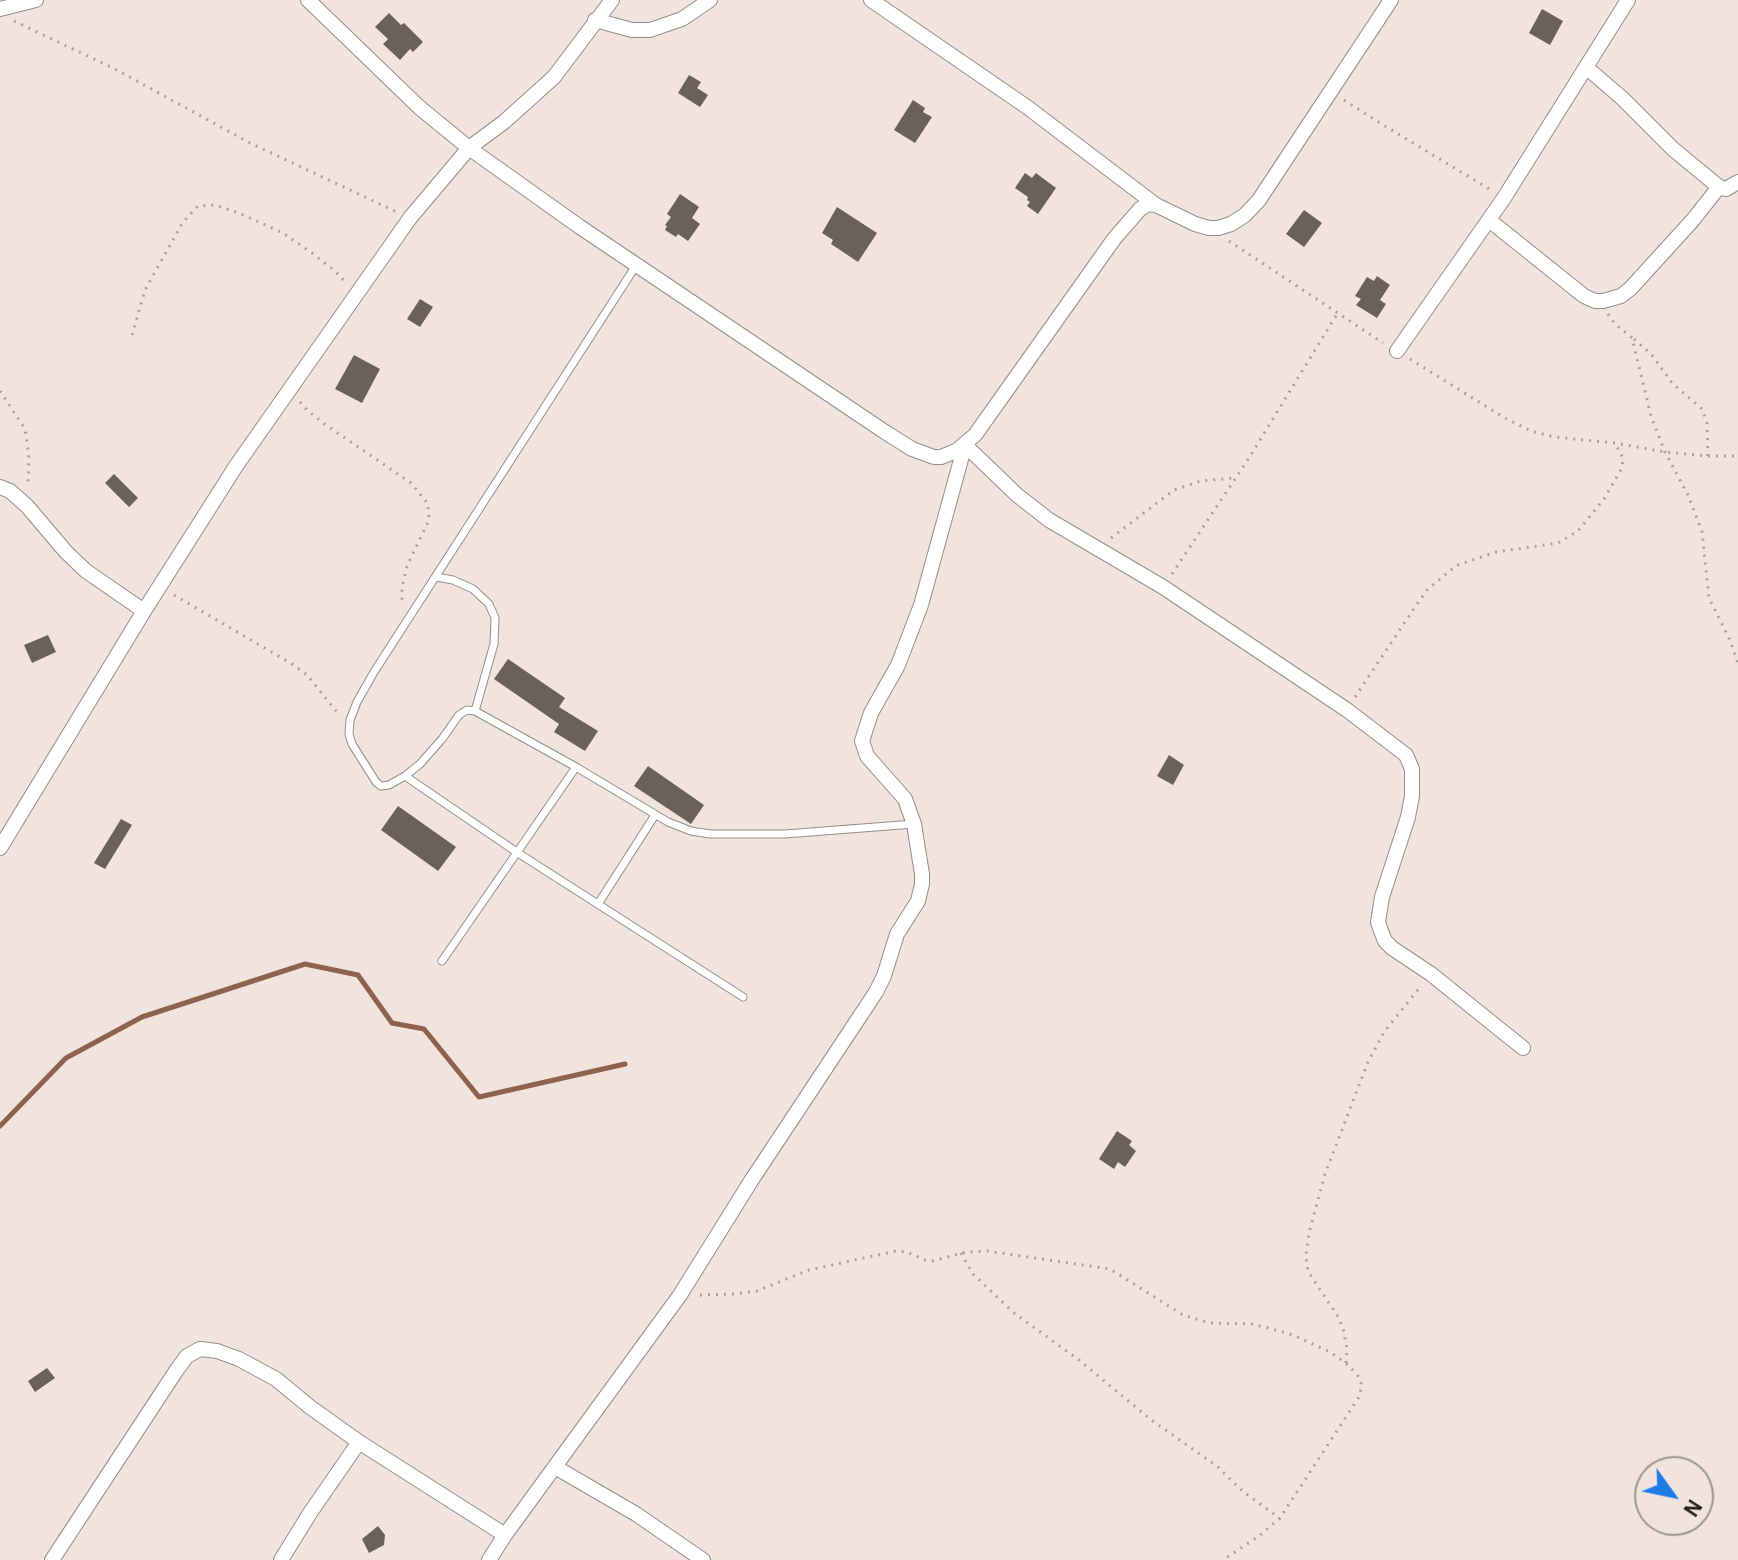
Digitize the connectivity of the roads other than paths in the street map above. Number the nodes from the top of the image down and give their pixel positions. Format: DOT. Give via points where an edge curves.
graph roads {
  1 [pos="36,0"];
  2 [pos="308,0"];
  3 [pos="612,0"];
  4 [pos="710,0"];
  5 [pos="871,0"];
  6 [pos="1391,0"];
  7 [pos="1628,0"];
  8 [pos="0,9"];
  9 [pos="595,20"];
  10 [pos="1587,68"];
  11 [pos="469,148"];
  12 [pos="1738,182"];
  13 [pos="1719,187"];
  14 [pos="1156,205"];
  15 [pos="1489,220"];
  16 [pos="637,264"];
  17 [pos="1397,351"];
  18 [pos="965,445"];
  19 [pos="0,487"];
  20 [pos="436,577"];
  21 [pos="144,611"];
  22 [pos="475,711"];
  23 [pos="576,767"];
  24 [pos="405,776"];
  25 [pos="655,815"];
  26 [pos="914,824"];
  27 [pos="0,848"];
  28 [pos="518,853"];
  29 [pos="598,904"];
  30 [pos="442,961"];
  31 [pos="743,997"];
  32 [pos="1523,1048"];
  33 [pos="359,1442"];
  34 [pos="555,1467"];
  35 [pos="505,1535"];
  36 [pos="284,1558"];
  37 [pos="52,1560"];
  38 [pos="489,1560"];
  39 [pos="703,1560"];
  1 -- 8 [label="street"];
  2 -- 11 [label="street"];
  3 -- 9 [label="street"];
  4 -- 9 [label="street" via="682,19 650,30"];
  5 -- 14 [label="street" via="1027,107"];
  6 -- 14 [label="street" via="1245,215 1209,228"];
  7 -- 10 [label="street"];
  9 -- 11 [label="street" via="554,77"];
  10 -- 13 [label="street"];
  10 -- 15 [label="street"];
  11 -- 16 [label="street"];
  11 -- 21 [label="street" via="410,218 289,390"];
  12 -- 13 [label="street"];
  13 -- 15 [label="street" via="1630,289 1603,301 1584,296"];
  14 -- 18 [label="street" via="1140,209 1114,239"];
  15 -- 17 [label="street"];
  16 -- 18 [label="street" via="912,449 941,457"];
  16 -- 20 [label="lane"];
  18 -- 26 [label="street" via="921,605 862,741 870,761 905,799"];
  18 -- 32 [label="street" via="1049,520 1163,587 1400,749 1410,761 1412,796 1382,897 1378,922 1385,941"];
  19 -- 21 [label="street" via="27,506 86,571"];
  20 -- 22 [label="lane" via="473,589 495,618 494,644"];
  20 -- 24 [label="lane" via="362,692 349,728 352,744 376,782 385,786"];
  21 -- 27 [label="street"];
  22 -- 23 [label="lane"];
  22 -- 24 [label="lane" via="459,715"];
  23 -- 25 [label="lane"];
  23 -- 28 [label="lane"];
  24 -- 28 [label="lane"];
  25 -- 26 [label="lane" via="710,834"];
  25 -- 29 [label="lane"];
  26 -- 34 [label="street" via="921,893 897,934 876,992 680,1295"];
  28 -- 29 [label="lane"];
  28 -- 30 [label="lane"];
  29 -- 31 [label="lane"];
  33 -- 35 [label="street"];
  33 -- 36 [label="street"];
  33 -- 37 [label="street" via="276,1379 217,1351 200,1349 176,1371"];
  34 -- 35 [label="street"];
  34 -- 39 [label="street"];
  35 -- 38 [label="street"];
}
